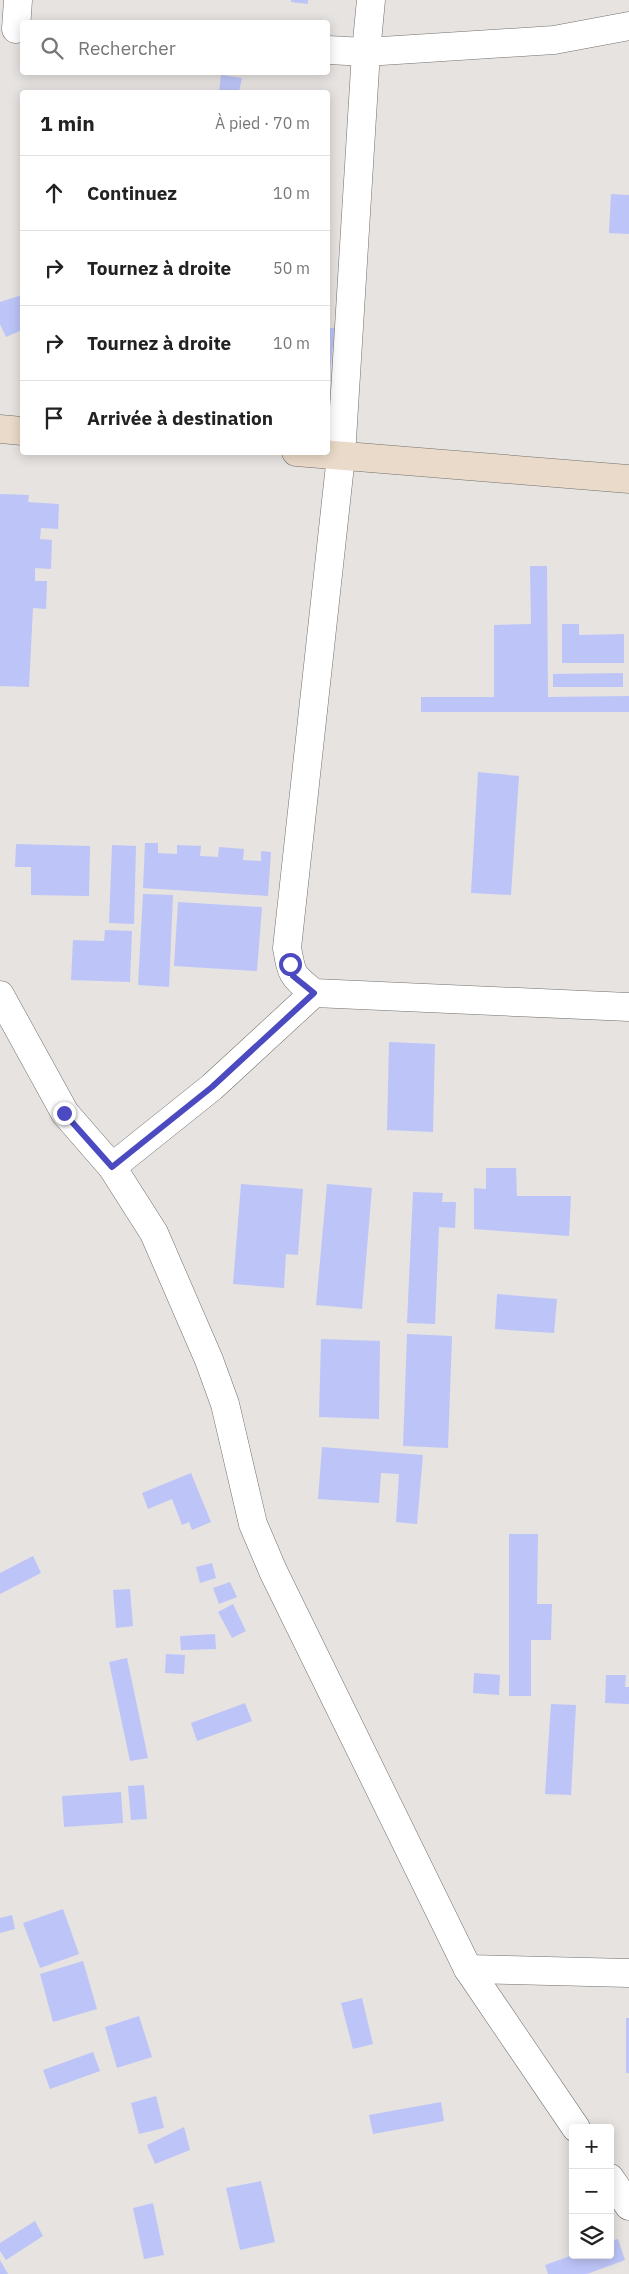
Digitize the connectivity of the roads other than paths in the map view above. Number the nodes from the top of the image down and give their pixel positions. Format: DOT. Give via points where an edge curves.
graph roads {
  1 [pos="18,0"];
  2 [pos="371,0"];
  3 [pos="629,26"];
  4 [pos="13,29"];
  5 [pos="330,50"];
  6 [pos="366,52"];
  7 [pos="0,429"];
  8 [pos="20,431"];
  9 [pos="329,455"];
  10 [pos="340,456"];
  11 [pos="629,479"];
  12 [pos="314,993"];
  13 [pos="0,995"];
  14 [pos="629,1007"];
  15 [pos="112,1167"];
  16 [pos="468,1969"];
  17 [pos="629,1973"];
  18 [pos="573,2124"];
  19 [pos="614,2184"];
  20 [pos="629,2206"];
  1 -- 4 [label="street"];
  2 -- 6 [label="street"];
  3 -- 6 [label="street" via="554,40"];
  5 -- 6 [label="street"];
  6 -- 10 [label="street"];
  7 -- 8 [label="street"];
  9 -- 10 [label="street"];
  10 -- 11 [label="street"];
  10 -- 12 [label="street" via="287,948 293,976"];
  12 -- 14 [label="street"];
  12 -- 15 [label="street" via="212,1087"];
  13 -- 15 [label="street" via="64,1113"];
  15 -- 16 [label="street" via="154,1233 209,1360 225,1404 253,1524 273,1571"];
  16 -- 17 [label="street"];
  16 -- 18 [label="street"];
  19 -- 20 [label="street"];
}
